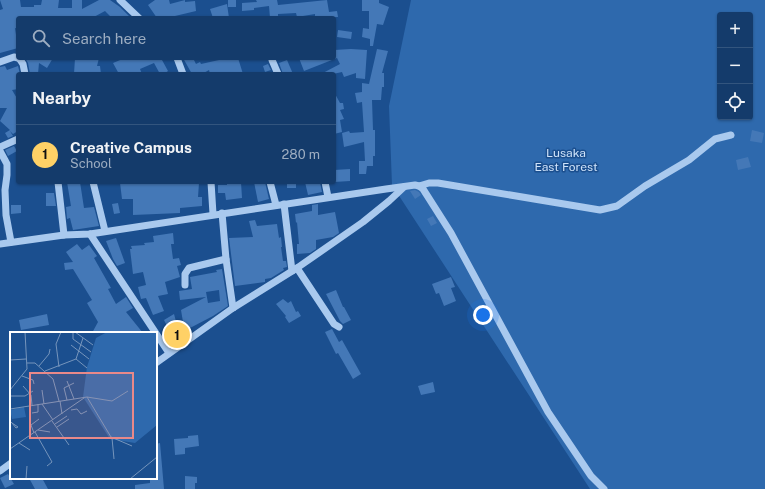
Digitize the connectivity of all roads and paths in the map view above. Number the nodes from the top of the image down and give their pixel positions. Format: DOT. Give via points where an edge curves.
graph roads {
  1 [pos="120,0"];
  2 [pos="137,16"];
  3 [pos="16,58"];
  4 [pos="20,60"];
  5 [pos="178,60"];
  6 [pos="272,60"];
  7 [pos="0,62"];
  8 [pos="25,72"];
  9 [pos="182,72"];
  10 [pos="277,72"];
  11 [pos="731,135"];
  12 [pos="16,139"];
  13 [pos="0,147"];
  14 [pos="0,151"];
  15 [pos="58,184"];
  16 [pos="93,184"];
  17 [pos="211,184"];
  18 [pos="271,184"];
  19 [pos="325,184"];
  20 [pos="419,186"];
  21 [pos="404,187"];
  22 [pos="328,197"];
  23 [pos="284,204"];
  24 [pos="276,205"];
  25 [pos="222,213"];
  26 [pos="214,214"];
  27 [pos="105,231"];
  28 [pos="90,234"];
  29 [pos="64,235"];
  30 [pos="11,242"];
  31 [pos="0,244"];
  32 [pos="226,260"];
  33 [pos="295,270"];
  34 [pos="185,285"];
  35 [pos="233,308"];
  36 [pos="339,327"];
  37 [pos="156,332"];
  38 [pos="157,333"];
  39 [pos="170,352"];
  40 [pos="157,362"];
  41 [pos="10,464"];
  42 [pos="0,471"];
  43 [pos="604,489"];
  1 -- 2 [label="street"];
  3 -- 7 [label="street"];
  4 -- 8 [label="street"];
  5 -- 9 [label="street"];
  6 -- 10 [label="street"];
  11 -- 20 [label="street" via="715,139 689,160 609,209 600,210 450,185 428,183"];
  12 -- 13 [label="street"];
  14 -- 30 [label="street" via="7,164 6,215"];
  15 -- 29 [label="street"];
  16 -- 27 [label="street"];
  17 -- 26 [label="street"];
  18 -- 24 [label="street"];
  19 -- 22 [label="street"];
  20 -- 21 [label="street"];
  20 -- 43 [label="street" via="451,233 548,412 591,476"];
  21 -- 22 [label="street"];
  21 -- 33 [label="street" via="378,211"];
  22 -- 23 [label="street"];
  23 -- 24 [label="street"];
  23 -- 33 [label="street"];
  24 -- 25 [label="street"];
  25 -- 26 [label="street"];
  25 -- 32 [label="street"];
  26 -- 27 [label="street"];
  27 -- 28 [label="street"];
  28 -- 29 [label="street"];
  28 -- 37 [label="street"];
  29 -- 30 [label="street"];
  30 -- 31 [label="street"];
  32 -- 34 [label="street" via="189,268 185,274"];
  32 -- 35 [label="street"];
  33 -- 35 [label="street"];
  33 -- 36 [label="street" via="334,324"];
  35 -- 39 [label="street"];
  38 -- 39 [label="street"];
  39 -- 40 [label="street"];
  41 -- 42 [label="street"];
}
